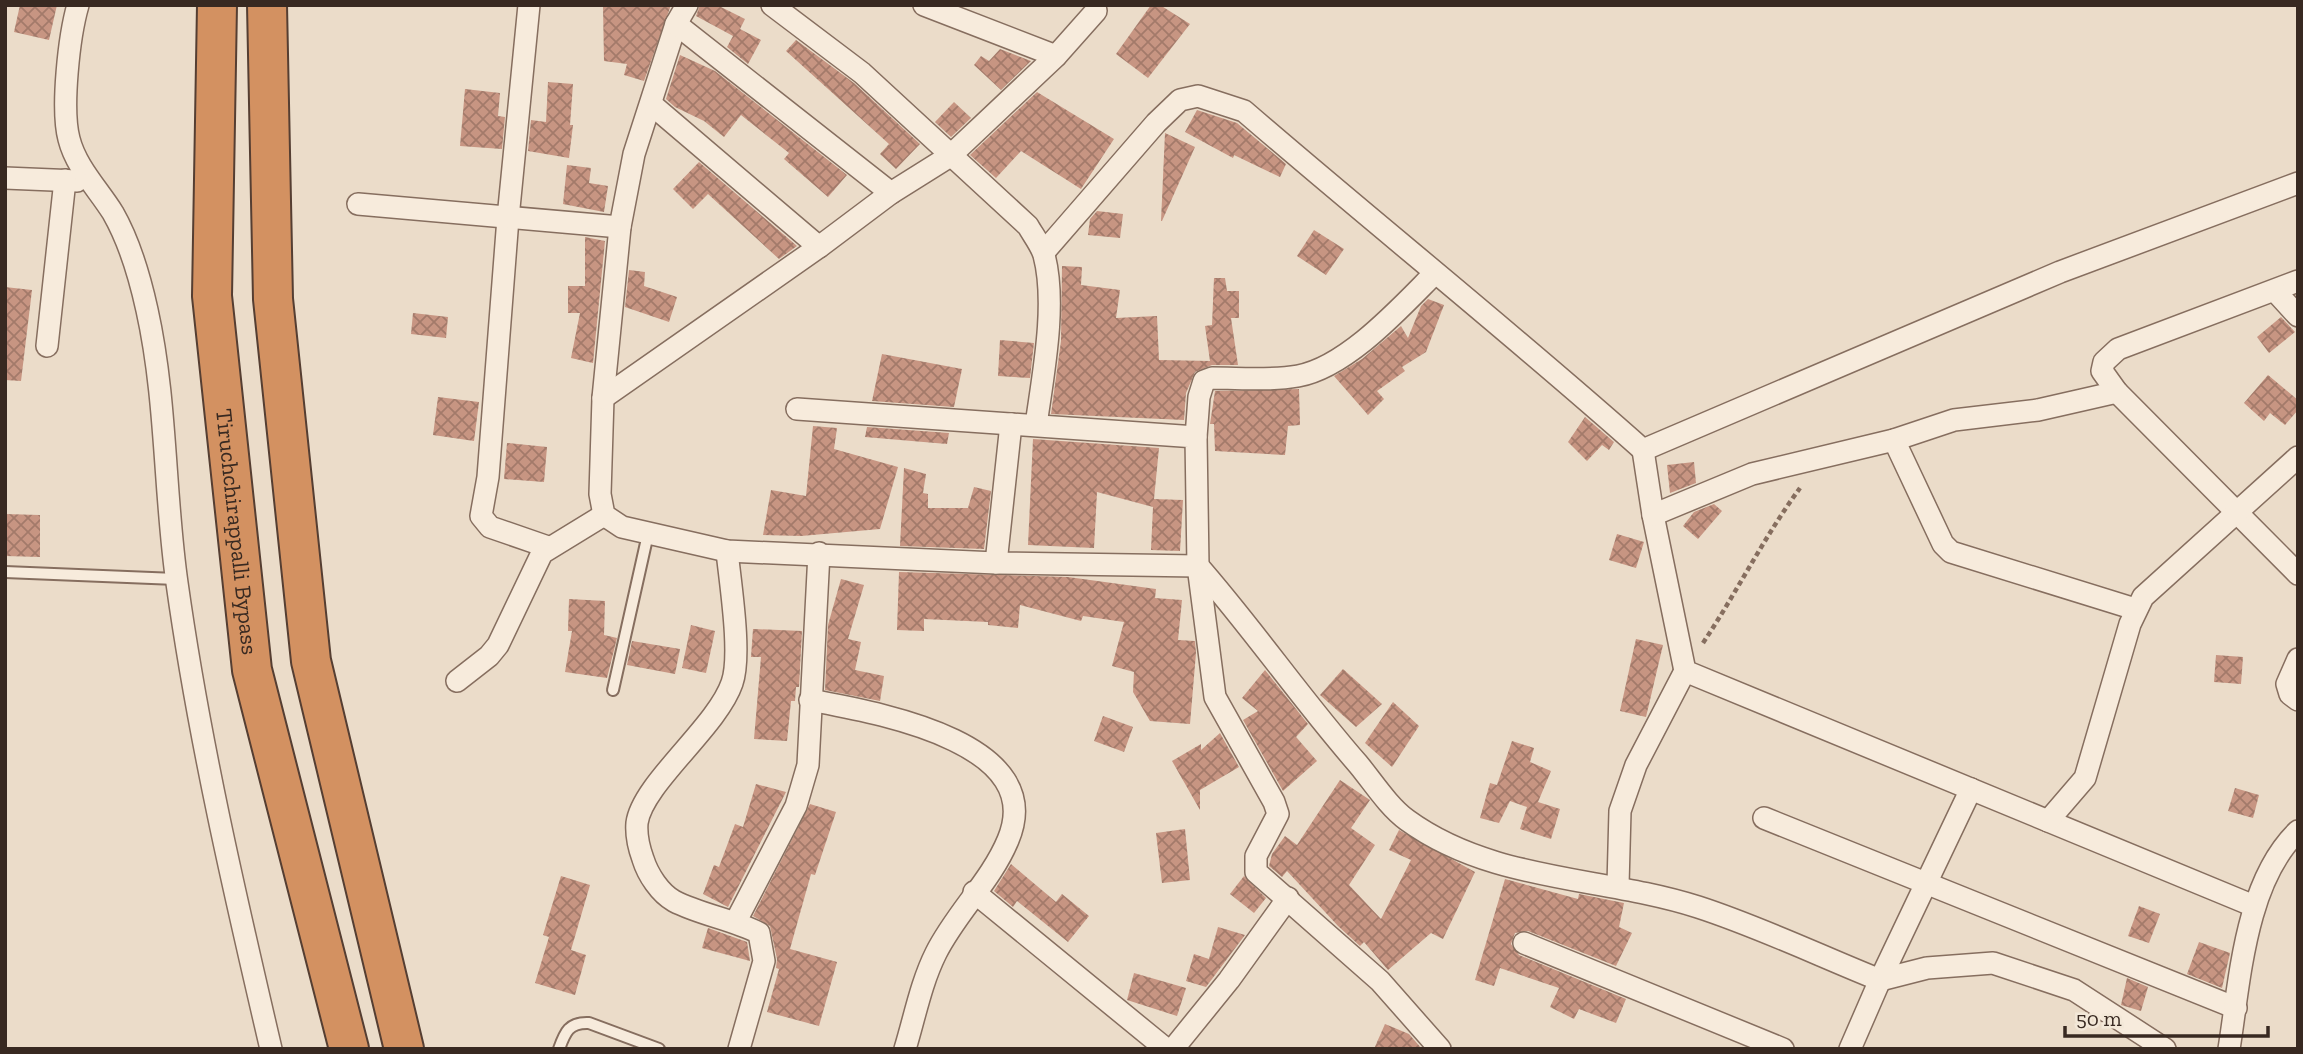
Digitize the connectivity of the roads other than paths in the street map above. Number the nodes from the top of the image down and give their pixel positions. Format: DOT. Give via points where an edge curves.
graph roads {
  1 [pos="78,5"];
  2 [pos="217,5"];
  3 [pos="267,5"];
  4 [pos="529,5"];
  5 [pos="772,5"];
  6 [pos="923,5"];
  7 [pos="1096,11"];
  8 [pos="682,15"];
  9 [pos="1056,56"];
  10 [pos="651,104"];
  11 [pos="950,156"];
  12 [pos="5,178"];
  13 [pos="65,180"];
  14 [pos="92,182"];
  15 [pos="2298,183"];
  16 [pos="891,193"];
  17 [pos="358,204"];
  18 [pos="508,218"];
  19 [pos="620,228"];
  20 [pos="819,247"];
  21 [pos="1044,252"];
  22 [pos="1434,274"];
  23 [pos="2298,281"];
  24 [pos="2276,290"];
  25 [pos="2298,316"];
  26 [pos="47,346"];
  27 [pos="2118,392"];
  28 [pos="603,398"];
  29 [pos="797,409"];
  30 [pos="1011,424"];
  31 [pos="1036,425"];
  32 [pos="1196,437"];
  33 [pos="1894,440"];
  34 [pos="1643,450"];
  35 [pos="2298,457"];
  36 [pos="2235,512"];
  37 [pos="604,515"];
  38 [pos="1653,515"];
  39 [pos="648,534"];
  40 [pos="548,547"];
  41 [pos="727,551"];
  42 [pos="819,553"];
  43 [pos="996,563"];
  44 [pos="1198,566"];
  45 [pos="5,572"];
  46 [pos="2298,574"];
  47 [pos="176,579"];
  48 [pos="2135,609"];
  49 [pos="2298,659"];
  50 [pos="1685,671"];
  51 [pos="457,681"];
  52 [pos="613,690"];
  53 [pos="810,700"];
  54 [pos="2298,700"];
  55 [pos="1971,789"];
  56 [pos="1764,818"];
  57 [pos="2048,821"];
  58 [pos="2298,831"];
  59 [pos="1927,883"];
  60 [pos="1618,886"];
  61 [pos="974,892"];
  62 [pos="1288,898"];
  63 [pos="2254,906"];
  64 [pos="736,921"];
  65 [pos="1524,943"];
  66 [pos="1880,980"];
  67 [pos="2236,1008"];
  68 [pos="271,1049"];
  69 [pos="349,1049"];
  70 [pos="404,1049"];
  71 [pos="559,1049"];
  72 [pos="659,1049"];
  73 [pos="739,1049"];
  74 [pos="905,1049"];
  75 [pos="1166,1049"];
  76 [pos="1173,1049"];
  77 [pos="1440,1049"];
  78 [pos="1783,1049"];
  79 [pos="1850,1049"];
  80 [pos="2165,1049"];
  81 [pos="2229,1049"];
  1 -- 14 [label="street" via="66,120 75,156"];
  2 -- 69 [label="highway, Tiruchchirappalli Bypass" via="212,296 252,670"];
  3 -- 70 [label="highway" via="273,299 311,661"];
  4 -- 18 [label="street"];
  5 -- 11 [label="street" via="862,73"];
  6 -- 9 [label="street"];
  7 -- 9 [label="street"];
  8 -- 10 [label="street"];
  8 -- 16 [label="street"];
  9 -- 11 [label="street"];
  10 -- 19 [label="street" via="634,154"];
  10 -- 20 [label="street"];
  11 -- 16 [label="street"];
  11 -- 21 [label="street" via="1028,226"];
  12 -- 13 [label="street"];
  13 -- 14 [label="street"];
  13 -- 26 [label="street"];
  14 -- 47 [label="street" via="123,234 146,308 160,387"];
  15 -- 34 [label="street" via="2060,272"];
  16 -- 20 [label="street"];
  17 -- 18 [label="street"];
  18 -- 19 [label="street"];
  18 -- 40 [label="street" via="481,516 490,527"];
  19 -- 28 [label="street"];
  20 -- 28 [label="street"];
  21 -- 22 [label="street" via="1156,123 1181,100 1198,96 1244,111"];
  21 -- 31 [label="street" via="1049,284"];
  22 -- 32 [label="street" via="1355,346 1318,369 1283,378 1204,381"];
  22 -- 34 [label="street"];
  23 -- 24 [label="street"];
  24 -- 25 [label="street"];
  24 -- 27 [label="street" via="2118,349 2104,362 2102,371"];
  27 -- 33 [label="street" via="2038,410 1954,420"];
  27 -- 36 [label="street"];
  28 -- 37 [label="street" via="600,494"];
  29 -- 30 [label="street"];
  30 -- 31 [label="street"];
  30 -- 43 [label="street"];
  31 -- 32 [label="street"];
  32 -- 44 [label="street"];
  33 -- 38 [label="street" via="1752,474"];
  33 -- 48 [label="street" via="1943,544 1951,552"];
  34 -- 38 [label="street"];
  35 -- 36 [label="street"];
  36 -- 46 [label="street"];
  36 -- 48 [label="street"];
  37 -- 39 [label="street" via="622,527"];
  37 -- 40 [label="street"];
  38 -- 50 [label="street"];
  39 -- 41 [label="street"];
  39 -- 52 [label="lane"];
  40 -- 51 [label="street" via="498,645"];
  41 -- 42 [label="street"];
  41 -- 64 [label="street" via="733,681 713,716 648,799 637,822 638,846 656,885 673,900"];
  42 -- 43 [label="street"];
  42 -- 53 [label="street"];
  43 -- 44 [label="street"];
  44 -- 60 [label="street" via="1405,819 1457,849 1515,870"];
  44 -- 62 [label="street" via="1215,697 1278,814 1256,856 1256,872"];
  45 -- 47 [label="lane"];
  47 -- 68 [label="street" via="193,690"];
  48 -- 57 [label="street" via="2085,778"];
  49 -- 54 [label="street" via="2287,684"];
  50 -- 55 [label="street"];
  50 -- 60 [label="street" via="1636,765 1619,811"];
  53 -- 61 [label="street" via="895,716 939,733 973,751 1000,775 1012,802 1013,824 996,863"];
  53 -- 64 [label="street" via="808,765 796,806"];
  55 -- 57 [label="street"];
  55 -- 59 [label="street"];
  56 -- 59 [label="street"];
  57 -- 63 [label="street"];
  58 -- 63 [label="street" via="2286,842"];
  59 -- 66 [label="street"];
  59 -- 67 [label="street"];
  60 -- 66 [label="street" via="1699,907"];
  61 -- 74 [label="street" via="935,954"];
  61 -- 75 [label="street"];
  62 -- 76 [label="street"];
  62 -- 77 [label="street" via="1380,981"];
  63 -- 67 [label="street"];
  64 -- 73 [label="street" via="759,933 764,961"];
  65 -- 78 [label="street"];
  66 -- 79 [label="street"];
  66 -- 80 [label="street" via="1927,968 1993,964 2074,990"];
  67 -- 81 [label="street"];
  71 -- 72 [label="lane" via="569,1026 577,1022"];
}
